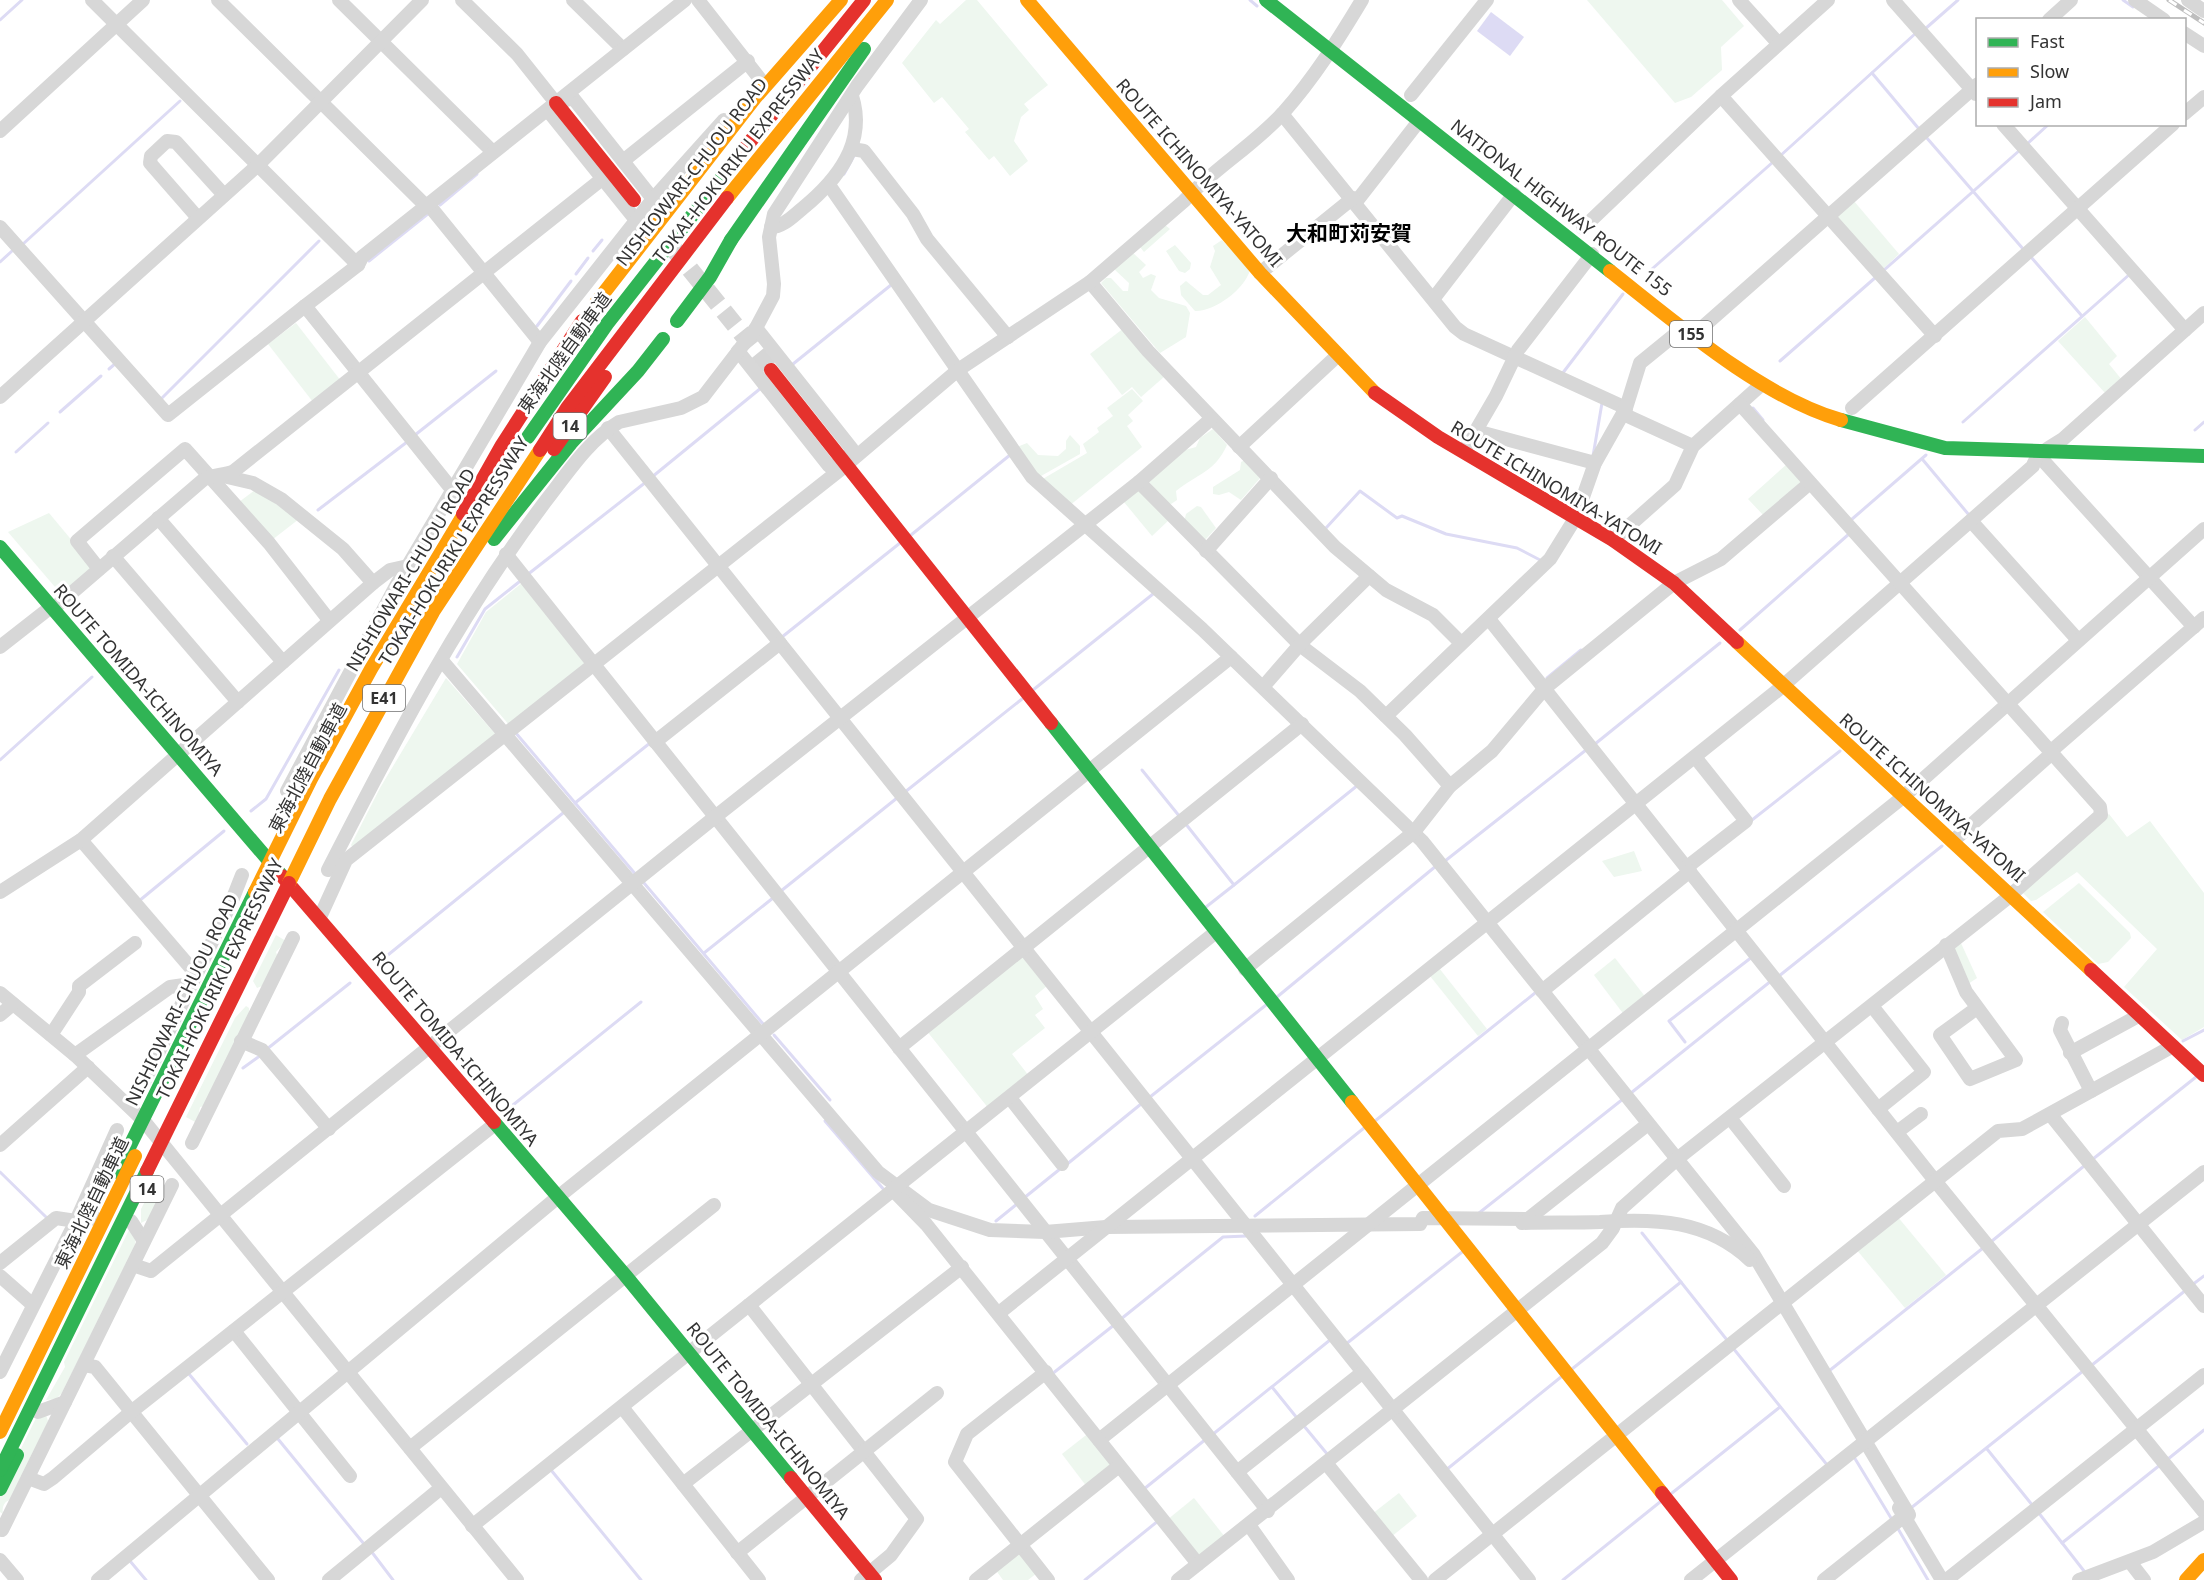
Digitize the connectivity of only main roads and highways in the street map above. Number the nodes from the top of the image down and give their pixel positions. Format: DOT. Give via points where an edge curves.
graph roads {
  1 [pos="841,0"];
  2 [pos="852,0"];
  3 [pos="864,0"];
  4 [pos="886,0"];
  5 [pos="898,0"];
  6 [pos="1027,0"];
  7 [pos="1266,0"];
  8 [pos="556,103"];
  9 [pos="634,200"];
  10 [pos="596,303"];
  11 [pos="582,321"];
  12 [pos="677,321"];
  13 [pos="663,339"];
  14 [pos="771,370"];
  15 [pos="1847,406"];
  16 [pos="1928,429"];
  17 [pos="1968,434"];
  18 [pos="2151,440"];
  19 [pos="2171,441"];
  20 [pos="2204,442"];
  21 [pos="522,446"];
  22 [pos="2204,456"];
  23 [pos="496,485"];
  24 [pos="463,514"];
  25 [pos="494,539"];
  26 [pos="0,547"];
  27 [pos="270,861"];
  28 [pos="295,889"];
  29 [pos="2204,1075"];
  30 [pos="0,1412"];
  31 [pos="0,1432"];
  32 [pos="0,1470"];
  33 [pos="0,1489"];
  34 [pos="2204,1560"];
  35 [pos="868,1578"];
  36 [pos="1731,1580"];
  37 [pos="2186,1580"];
  1 -- 10 [label="main road" via="783,65"];
  2 -- 24 [label="main road, NISHIOWARI-CHUOU ROAD / 14" via="674,220"];
  3 -- 21 [label="main road, 東海北陸自動車道, bridge" via="661,253"];
  4 -- 32 [label="main road, TOKAI-HOKURIKU EXPRESSWAY / E41, bridge" via="728,196 567,408 434,612 330,798"];
  5 -- 12 [label="main road, bridge"];
  5 -- 25 [label="main road, 14" via="659,304"];
  6 -- 29 [label="main road, ROUTE ICHINOMIYA-YATOMI" via="1260,273 1337,356 1394,407 1613,540 1674,583"];
  7 -- 22 [label="main road, NATIONAL HIGHWAY ROUTE 155 / 155" via="1683,328 1762,384 1834,418 1945,448 2041,454"];
  8 -- 9 [label="main road"];
  11 -- 24 [label="main road" via="502,445"];
  13 -- 25 [label="main road" via="571,443"];
  14 -- 36 [label="main road"];
  15 -- 16 [label="main road"];
  17 -- 18 [label="main road"];
  19 -- 20 [label="main road"];
  23 -- 31 [label="main road, 東海北陸自動車道 / E41, bridge" via="414,613 335,753"];
  24 -- 27 [label="main road, NISHIOWARI-CHUOU ROAD / 14" via="371,669"];
  25 -- 28 [label="main road, 14" via="441,621 364,756"];
  26 -- 27 [label="main road, ROUTE TOMIDA-ICHINOMIYA"];
  27 -- 28 [label="main road, ROUTE TOMIDA-ICHINOMIYA"];
  27 -- 30 [label="main road, NISHIOWARI-CHUOU ROAD / 14"];
  28 -- 33 [label="main road, 14"];
  28 -- 35 [label="main road, ROUTE TOMIDA-ICHINOMIYA" via="625,1275"];
  34 -- 37 [label="main road"];
}
